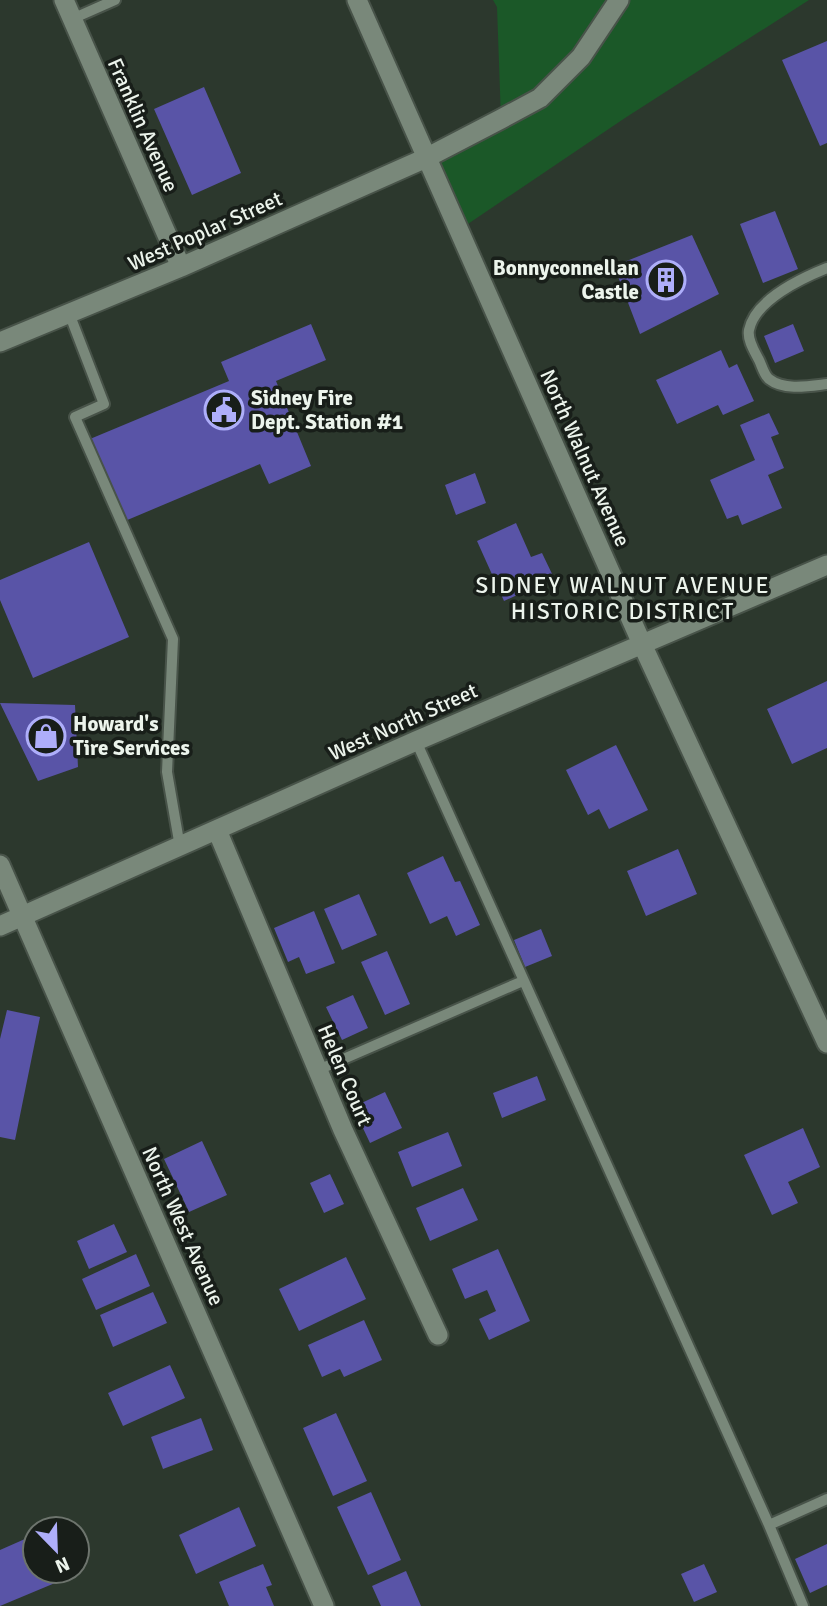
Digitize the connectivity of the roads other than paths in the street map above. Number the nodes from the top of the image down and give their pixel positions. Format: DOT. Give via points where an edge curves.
graph roads {
  1 [pos="64,0"];
  2 [pos="115,0"];
  3 [pos="357,0"];
  4 [pos="619,0"];
  5 [pos="72,19"];
  6 [pos="426,158"];
  7 [pos="181,267"];
  8 [pos="827,268"];
  9 [pos="69,313"];
  10 [pos="0,342"];
  11 [pos="827,384"];
  12 [pos="827,565"];
  13 [pos="642,644"];
  14 [pos="416,741"];
  15 [pos="217,830"];
  16 [pos="180,847"];
  17 [pos="0,865"];
  18 [pos="22,916"];
  19 [pos="0,926"];
  20 [pos="523,981"];
  21 [pos="827,1043"];
  22 [pos="318,1070"];
  23 [pos="438,1335"];
  24 [pos="827,1499"];
  25 [pos="769,1525"];
  26 [pos="324,1606"];
  27 [pos="803,1606"];
  1 -- 5 [label="street, Franklin Avenue"];
  2 -- 5 [label="lane"];
  3 -- 6 [label="street, North Walnut Avenue"];
  4 -- 6 [label="street, West Poplar Street" via="581,57 540,98"];
  5 -- 7 [label="street, Franklin Avenue"];
  6 -- 7 [label="street, West Poplar Street"];
  6 -- 13 [label="street, North Walnut Avenue"];
  7 -- 9 [label="street, West Poplar Street"];
  8 -- 11 [label="lane" via="795,281 772,298 749,330 767,378 801,387"];
  9 -- 10 [label="street, West Poplar Street"];
  9 -- 16 [label="lane" via="104,404 75,417 173,639 167,772"];
  12 -- 13 [label="street, West North Street"];
  13 -- 14 [label="street, West North Street"];
  13 -- 21 [label="street, North Walnut Avenue"];
  14 -- 15 [label="street, West North Street"];
  14 -- 20 [label="lane"];
  15 -- 16 [label="street, West North Street"];
  15 -- 22 [label="street, Helen Court"];
  16 -- 18 [label="street, West North Street"];
  17 -- 18 [label="street, North West Avenue"];
  18 -- 19 [label="street, West North Street"];
  18 -- 26 [label="street, North West Avenue"];
  20 -- 22 [label="lane"];
  20 -- 25 [label="lane"];
  22 -- 23 [label="street, Helen Court"];
  24 -- 25 [label="lane"];
  25 -- 27 [label="lane"];
}
